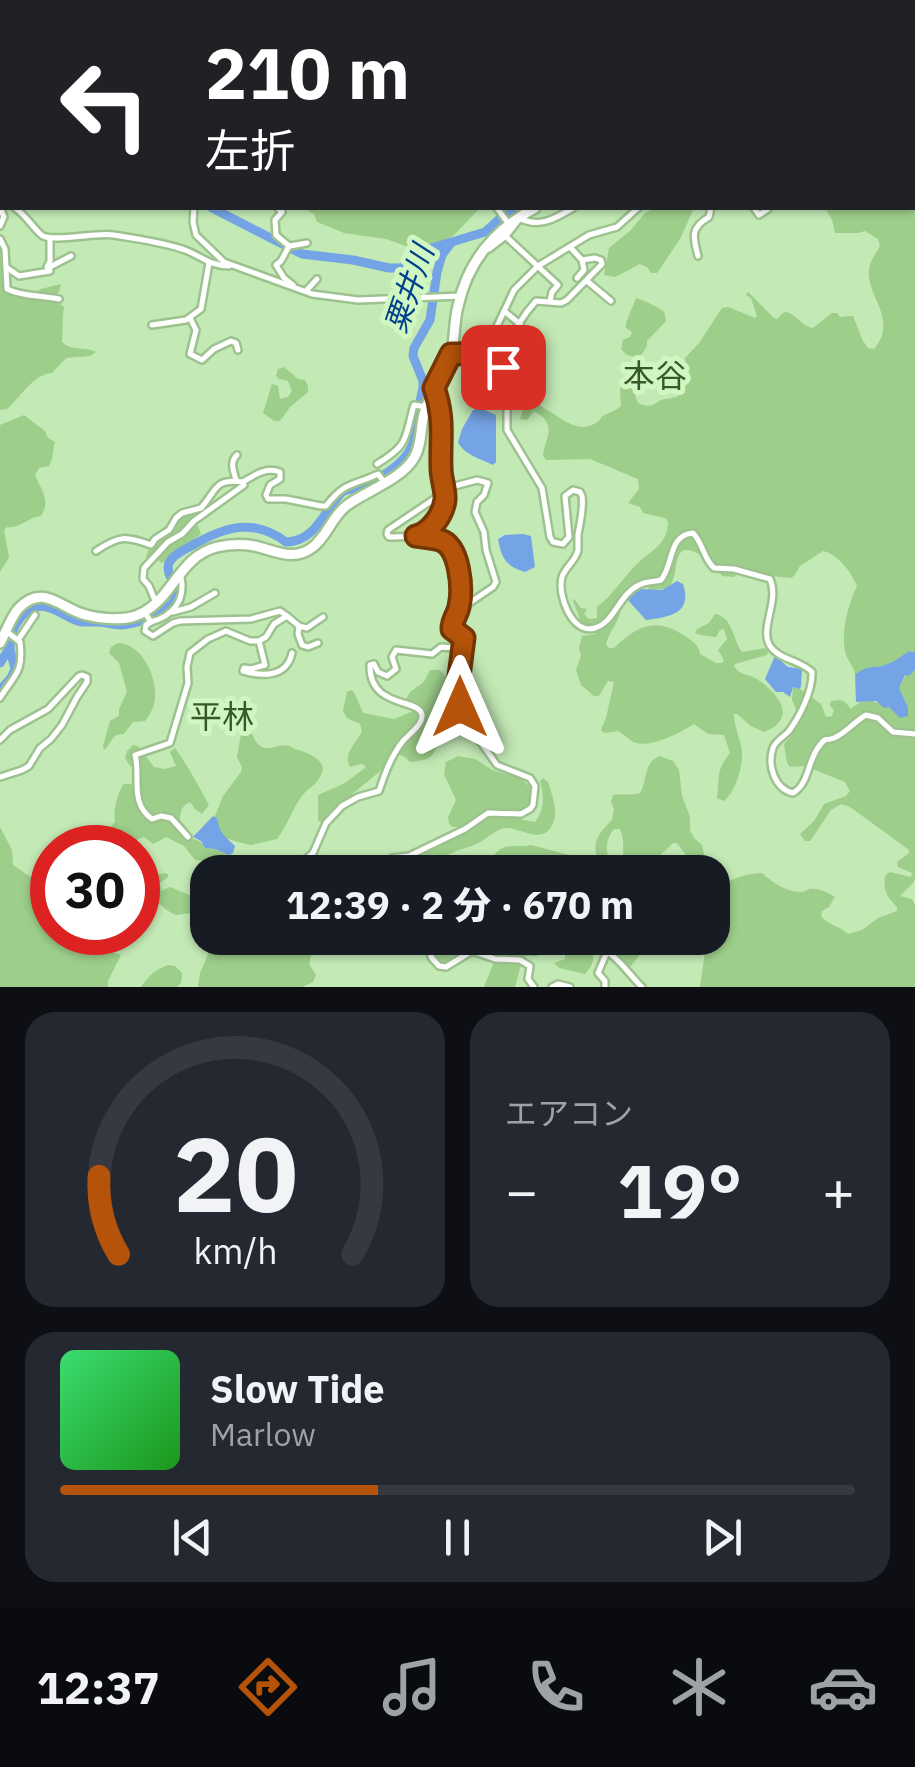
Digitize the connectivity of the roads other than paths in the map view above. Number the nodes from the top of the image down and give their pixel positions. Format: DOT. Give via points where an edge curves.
graph roads {
  1 [pos="19,210"];
  2 [pos="194,210"];
  3 [pos="280,210"];
  4 [pos="498,210"];
  5 [pos="531,210"];
  6 [pos="570,210"];
  7 [pos="636,210"];
  8 [pos="711,210"];
  9 [pos="508,223"];
  10 [pos="50,237"];
  11 [pos="0,239"];
  12 [pos="307,243"];
  13 [pos="207,247"];
  14 [pos="288,247"];
  15 [pos="570,247"];
  16 [pos="71,256"];
  17 [pos="698,256"];
  18 [pos="582,260"];
  19 [pos="207,262"];
  20 [pos="276,265"];
  21 [pos="232,266"];
  22 [pos="538,266"];
  23 [pos="6,267"];
  24 [pos="48,268"];
  25 [pos="266,272"];
  26 [pos="577,278"];
  27 [pos="318,279"];
  28 [pos="587,281"];
  29 [pos="38,286"];
  30 [pos="294,288"];
  31 [pos="306,292"];
  32 [pos="25,294"];
  33 [pos="460,296"];
  34 [pos="59,299"];
  35 [pos="550,300"];
  36 [pos="611,301"];
  37 [pos="504,312"];
  38 [pos="190,318"];
  39 [pos="520,324"];
  40 [pos="152,325"];
  41 [pos="238,350"];
  42 [pos="451,354"];
  43 [pos="508,354"];
  44 [pos="517,355"];
  45 [pos="494,356"];
  46 [pos="509,386"];
  47 [pos="434,388"];
  48 [pos="421,406"];
  49 [pos="237,456"];
  50 [pos="378,464"];
  51 [pos="382,478"];
  52 [pos="240,482"];
  53 [pos="443,491"];
  54 [pos="416,536"];
  55 [pos="96,551"];
  56 [pos="178,574"];
  57 [pos="215,593"];
  58 [pos="461,594"];
  59 [pos="156,605"];
  60 [pos="462,608"];
  61 [pos="170,613"];
  62 [pos="35,616"];
  63 [pos="287,616"];
  64 [pos="323,616"];
  65 [pos="148,618"];
  66 [pos="452,622"];
  67 [pos="299,626"];
  68 [pos="13,635"];
  69 [pos="259,641"];
  70 [pos="0,643"];
  71 [pos="318,643"];
  72 [pos="292,653"];
  73 [pos="460,660"];
  74 [pos="0,698"];
  75 [pos="915,734"];
  76 [pos="0,740"];
  77 [pos="0,777"];
  78 [pos="188,837"];
  79 [pos="311,855"];
  80 [pos="411,855"];
  81 [pos="431,955"];
  82 [pos="464,955"];
  83 [pos="485,955"];
  84 [pos="534,987"];
  85 [pos="552,987"];
  86 [pos="570,987"];
  87 [pos="605,987"];
  88 [pos="642,987"];
  1 -- 10 [label="street"];
  2 -- 13 [label="street" via="194,229"];
  3 -- 14 [label="street" via="276,234"];
  4 -- 9 [label="street"];
  5 -- 9 [label="main road"];
  6 -- 9 [label="street" via="554,220"];
  7 -- 15 [label="street" via="617,228"];
  8 -- 17 [label="street" via="693,233"];
  9 -- 22 [label="street"];
  9 -- 33 [label="main road" via="483,249"];
  10 -- 19 [label="street" via="117,236 184,250"];
  10 -- 24 [label="street"];
  11 -- 23 [label="street"];
  12 -- 14 [label="street"];
  13 -- 19 [label="street"];
  13 -- 21 [label="street"];
  14 -- 20 [label="street"];
  15 -- 18 [label="street"];
  15 -- 22 [label="street"];
  16 -- 24 [label="street"];
  18 -- 26 [label="street"];
  18 -- 28 [label="street" via="602,262"];
  19 -- 21 [label="street"];
  19 -- 38 [label="street" via="202,309"];
  20 -- 25 [label="street"];
  20 -- 30 [label="street"];
  21 -- 30 [label="street"];
  22 -- 35 [label="street" via="558,285"];
  22 -- 37 [label="street" via="514,290"];
  23 -- 24 [label="street" via="19,276"];
  23 -- 32 [label="street" via="7,289"];
  27 -- 31 [label="street"];
  28 -- 35 [label="street" via="567,300"];
  28 -- 36 [label="street"];
  29 -- 32 [label="street"];
  30 -- 31 [label="street"];
  31 -- 33 [label="street" via="339,299"];
  32 -- 34 [label="street"];
  33 -- 42 [label="main road"];
  35 -- 39 [label="street" via="536,300"];
  37 -- 39 [label="street"];
  37 -- 45 [label="street" via="490,340"];
  38 -- 40 [label="street"];
  38 -- 41 [label="street" via="196,330 193,357 202,360 231,341"];
  39 -- 43 [label="street"];
  42 -- 45 [label="street"];
  42 -- 47 [label="main road"];
  43 -- 44 [label="street"];
  43 -- 45 [label="street"];
  43 -- 46 [label="street"];
  45 -- 46 [label="street"];
  46 -- 75 [label="street" via="507,430 542,488 553,542 563,544 568,537 565,496 573,490 582,496 578,553 560,584 565,608 582,627 596,627 639,584 662,580 675,544 693,532 714,568 770,580 771,647 813,677 772,751 779,786 793,793 800,788 821,743 866,715 893,732"];
  47 -- 48 [label="main road"];
  47 -- 53 [label="street" via="442,411"];
  48 -- 50 [label="street" via="412,409 405,442"];
  48 -- 51 [label="main road" via="416,454"];
  49 -- 52 [label="street" via="232,465"];
  51 -- 52 [label="street" via="354,482 324,506 268,498 268,488 280,480 276,470"];
  51 -- 56 [label="main road" via="338,512 310,550 290,556 218,546"];
  52 -- 55 [label="street" via="216,486 205,504 178,516 151,545 120,538"];
  52 -- 59 [label="street" via="144,568"];
  53 -- 54 [label="street" via="436,522"];
  53 -- 54 [label="street" via="386,534"];
  53 -- 60 [label="street" via="488,482 475,512 496,582"];
  54 -- 58 [label="street" via="444,540 451,549"];
  56 -- 59 [label="main road"];
  56 -- 61 [label="street" via="182,594"];
  57 -- 61 [label="street"];
  58 -- 60 [label="street"];
  58 -- 66 [label="street"];
  59 -- 65 [label="main road"];
  60 -- 66 [label="street"];
  61 -- 65 [label="street"];
  62 -- 68 [label="street"];
  63 -- 65 [label="street" via="280,611 180,621 154,636 145,628"];
  63 -- 67 [label="street"];
  63 -- 69 [label="street"];
  64 -- 67 [label="street"];
  65 -- 68 [label="main road" via="94,616 37,598 16,611"];
  66 -- 73 [label="street" via="464,638"];
  67 -- 71 [label="street" via="302,645"];
  68 -- 70 [label="main road"];
  68 -- 74 [label="street" via="21,652 19,671"];
  69 -- 72 [label="street" via="265,665 244,672 278,672"];
  69 -- 78 [label="street" via="226,631 190,652 170,743 135,754 144,813 171,818"];
  73 -- 79 [label="street" via="457,650 440,647 429,654 396,650 396,669 387,676 370,665 383,696 414,706 422,716 387,766 379,791 342,806"];
  73 -- 80 [label="street" via="460,707 467,725 497,764 530,778 533,804 522,814 488,814"];
  76 -- 77 [label="street" via="48,709 78,676 88,678 29,766"];
  81 -- 82 [label="street" via="446,967"];
  83 -- 84 [label="street" via="530,966"];
  85 -- 86 [label="street"];
  87 -- 88 [label="street" via="598,972 607,952"];
}
